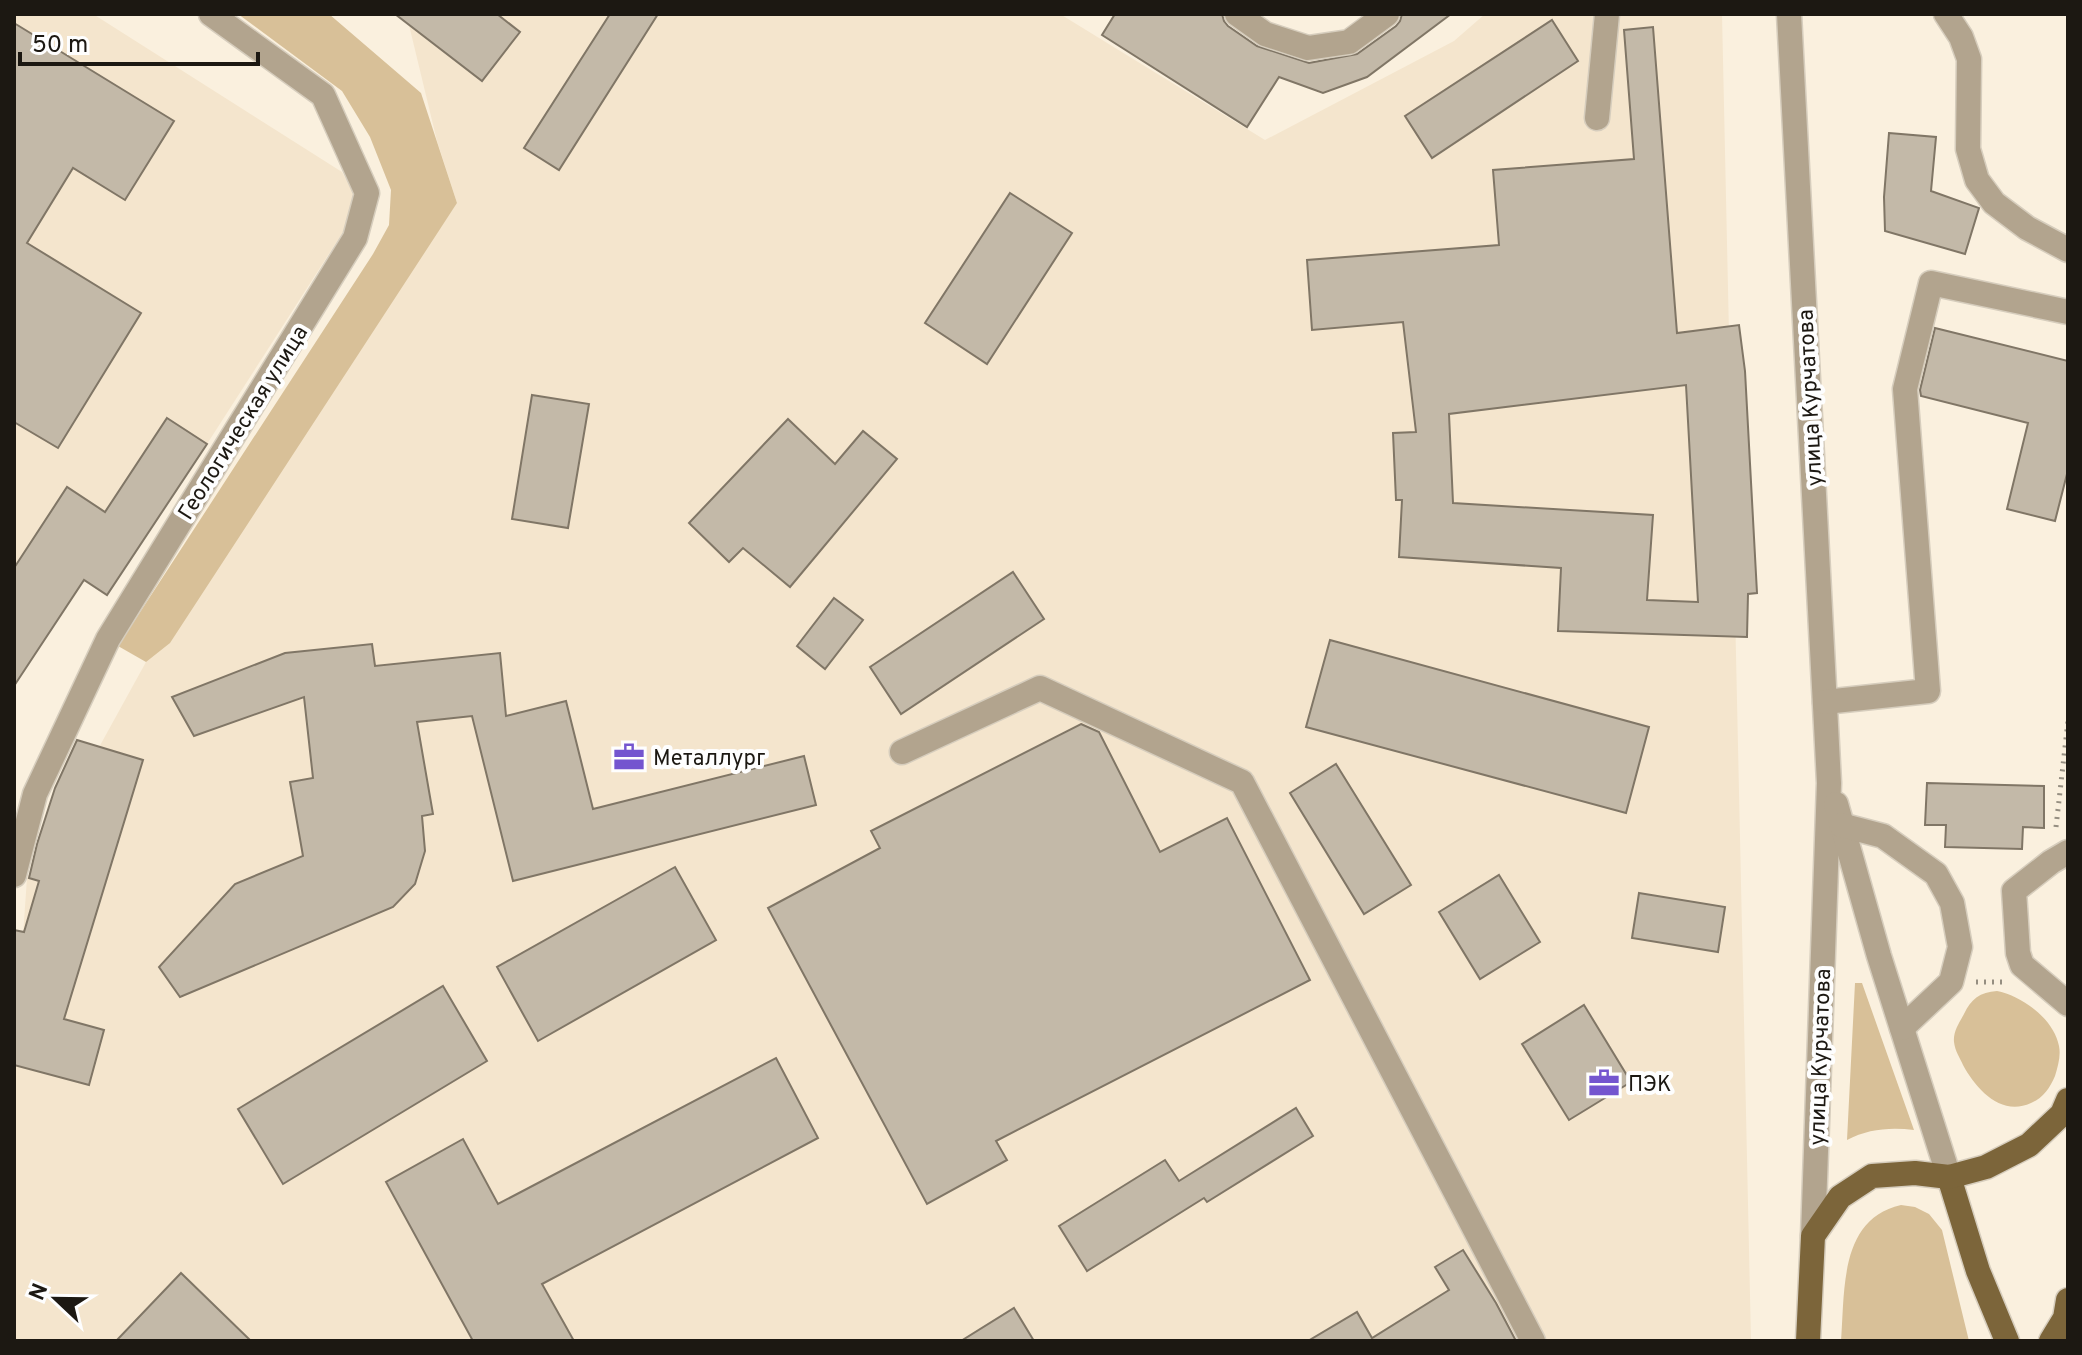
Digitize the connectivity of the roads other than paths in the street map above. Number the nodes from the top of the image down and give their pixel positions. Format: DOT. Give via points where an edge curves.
graph roads {
  1 [pos="211,14"];
  2 [pos="1237,14"];
  3 [pos="1387,14"];
  4 [pos="1607,14"];
  5 [pos="1789,14"];
  6 [pos="1946,14"];
  7 [pos="1597,118"];
  8 [pos="2068,250"];
  9 [pos="2068,312"];
  10 [pos="1825,702"];
  11 [pos="902,752"];
  12 [pos="1829,783"];
  13 [pos="1841,825"];
  14 [pos="2060,857"];
  15 [pos="14,875"];
  16 [pos="2068,1004"];
  17 [pos="1902,1028"];
  18 [pos="2068,1100"];
  19 [pos="1949,1177"];
  20 [pos="1813,1236"];
  21 [pos="2068,1300"];
  22 [pos="1533,1341"];
  23 [pos="1808,1341"];
  24 [pos="2007,1341"];
  25 [pos="2051,1341"];
  1 -- 15 [label="street, Геологическая улица" via="323,95 367,193 355,238 108,639 35,794"];
  2 -- 3 [label="street" via="1265,34 1308,48 1349,42"];
  4 -- 7 [label="street"];
  5 -- 10 [label="street, улица Курчатова"];
  6 -- 8 [label="street" via="1969,59 1968,149 1977,180 1994,203"];
  9 -- 10 [label="street" via="1931,283 1905,389 1928,691"];
  10 -- 12 [label="street, улица Курчатова"];
  11 -- 22 [label="street" via="1040,688 1242,782"];
  12 -- 13 [label="street, улица Курчатова"];
  12 -- 20 [label="street, улица Курчатова"];
  13 -- 17 [label="street, улица Курчатова"];
  13 -- 17 [label="street" via="1883,836 1936,874 1952,903 1960,947 1951,982"];
  14 -- 16 [label="street" via="2014,891 2022,965"];
  17 -- 19 [label="street, улица Курчатова"];
  18 -- 19 [label="main road" via="2062,1114 2029,1145 1986,1167"];
  19 -- 20 [label="main road" via="1872,1176 1840,1197"];
  19 -- 24 [label="main road" via="1978,1271"];
  20 -- 23 [label="main road"];
  21 -- 25 [label="main road" via="2065,1318"];
}
